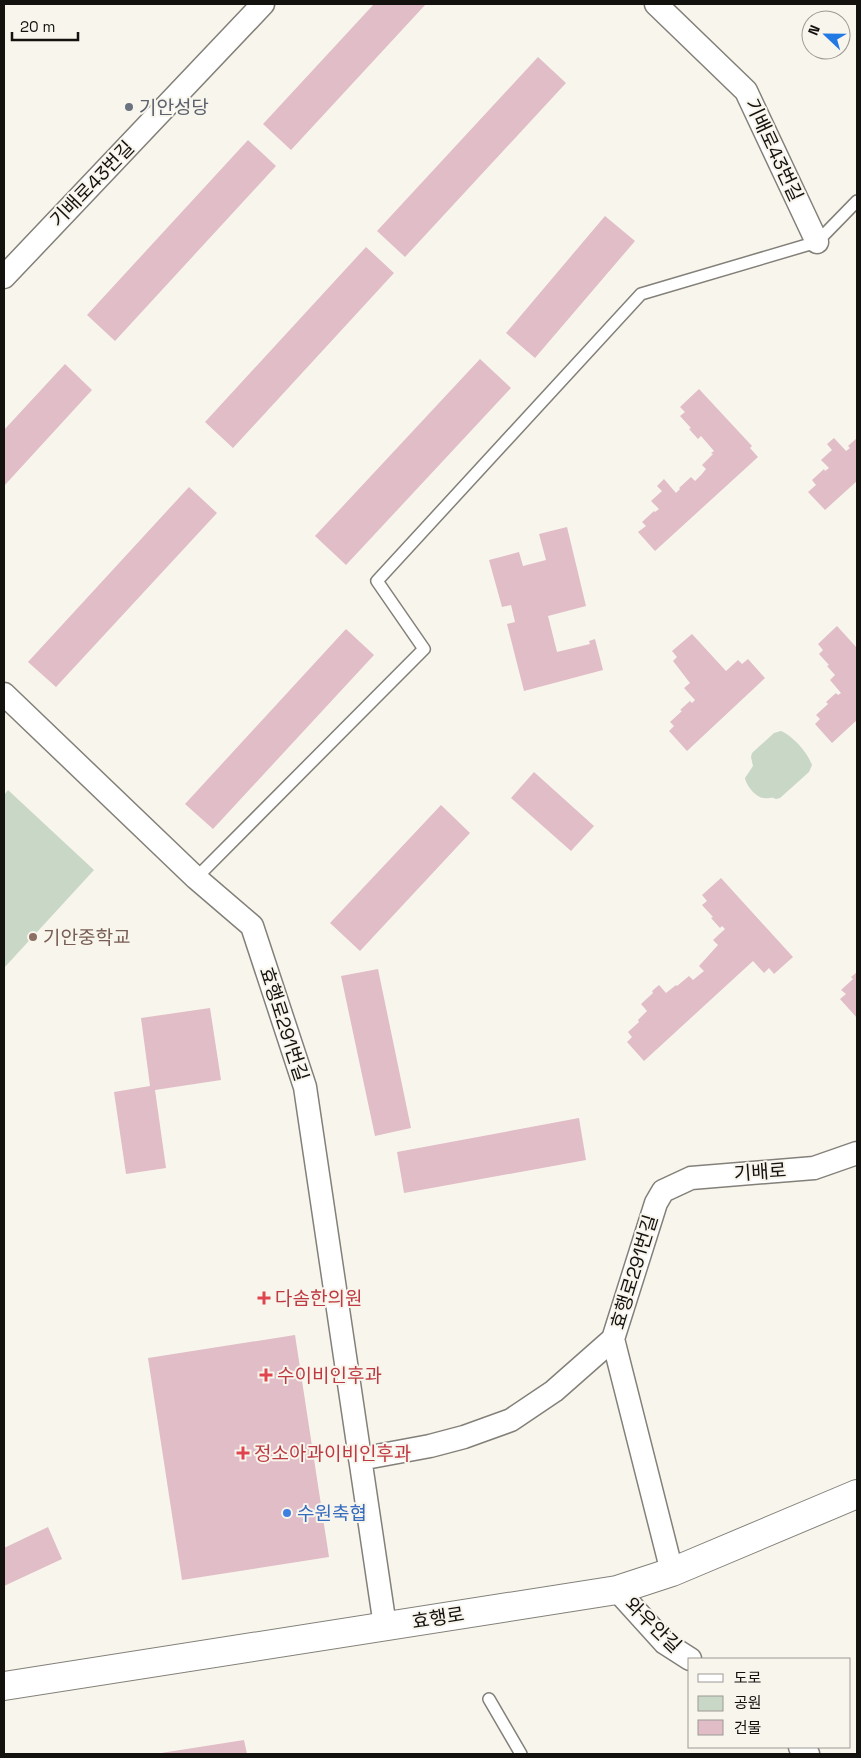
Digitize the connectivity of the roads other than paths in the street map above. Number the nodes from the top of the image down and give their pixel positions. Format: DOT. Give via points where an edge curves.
graph roads {
  1 [pos="263,4"];
  2 [pos="656,4"];
  3 [pos="857,201"];
  4 [pos="818,242"];
  5 [pos="4,277"];
  6 [pos="4,694"];
  7 [pos="196,878"];
  8 [pos="857,1152"];
  9 [pos="663,1191"];
  10 [pos="614,1339"];
  11 [pos="360,1459"];
  12 [pos="857,1494"];
  13 [pos="672,1572"];
  14 [pos="618,1590"];
  15 [pos="385,1626"];
  16 [pos="689,1658"];
  17 [pos="4,1686"];
  18 [pos="489,1699"];
  19 [pos="521,1754"];
  1 -- 5 [label="street, 기배로43번길"];
  2 -- 4 [label="street, 기배로43번길" via="746,91"];
  3 -- 4 [label="lane"];
  4 -- 7 [label="lane" via="641,294 377,580 424,649"];
  6 -- 7 [label="street, 효행로291번길"];
  7 -- 11 [label="street, 효행로291번길" via="252,926 305,1087"];
  8 -- 9 [label="street, 기배로" via="814,1168 691,1178"];
  9 -- 10 [label="street, 효행로291번길" via="656,1203"];
  10 -- 11 [label="street, 효행로291번길" via="554,1391 511,1420 430,1446"];
  10 -- 13 [label="street"];
  11 -- 15 [label="street, 효행로291번길"];
  12 -- 13 [label="main road, 효행로"];
  13 -- 14 [label="main road, 효행로"];
  14 -- 15 [label="main road, 효행로"];
  14 -- 16 [label="street, 와우안길" via="665,1642"];
  15 -- 17 [label="main road, 효행로"];
  18 -- 19 [label="lane"];
}
